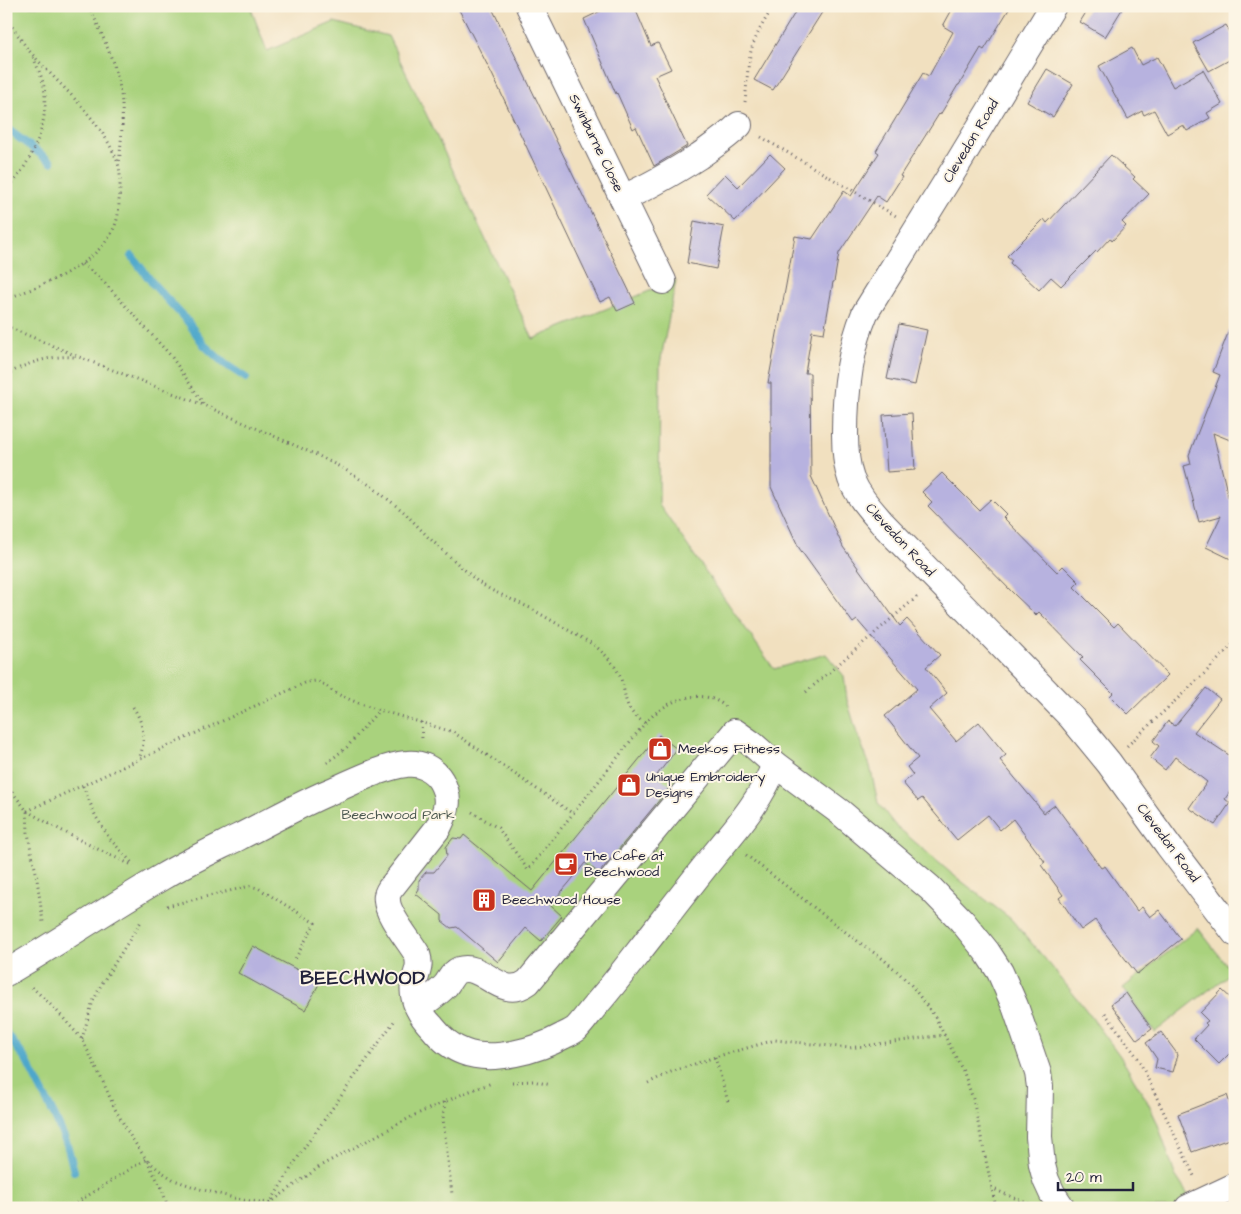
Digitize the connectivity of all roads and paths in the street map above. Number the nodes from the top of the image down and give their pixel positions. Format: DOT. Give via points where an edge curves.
graph roads {
  1 [pos="89,6"];
  2 [pos="529,6"];
  3 [pos="774,6"];
  4 [pos="1053,6"];
  5 [pos="6,19"];
  6 [pos="30,52"];
  7 [pos="739,125"];
  8 [pos="119,167"];
  9 [pos="6,184"];
  10 [pos="13,184"];
  11 [pos="6,191"];
  12 [pos="623,198"];
  13 [pos="918,228"];
  14 [pos="82,264"];
  15 [pos="662,281"];
  16 [pos="6,299"];
  17 [pos="6,326"];
  18 [pos="79,357"];
  19 [pos="6,375"];
  20 [pos="206,406"];
  21 [pos="938,579"];
  22 [pos="1235,642"];
  23 [pos="806,692"];
  24 [pos="133,707"];
  25 [pos="645,723"];
  26 [pos="735,732"];
  27 [pos="138,760"];
  28 [pos="1108,763"];
  29 [pos="775,764"];
  30 [pos="6,784"];
  31 [pos="82,786"];
  32 [pos="448,798"];
  33 [pos="27,811"];
  34 [pos="572,813"];
  35 [pos="726,840"];
  36 [pos="133,865"];
  37 [pos="163,876"];
  38 [pos="39,893"];
  39 [pos="167,906"];
  40 [pos="144,918"];
  41 [pos="1235,933"];
  42 [pos="294,961"];
  43 [pos="8,972"];
  44 [pos="407,1012"];
  45 [pos="1105,1013"];
  46 [pos="945,1036"];
  47 [pos="82,1040"];
  48 [pos="715,1057"];
  49 [pos="498,1082"];
  50 [pos="506,1082"];
  51 [pos="648,1083"];
  52 [pos="551,1085"];
  53 [pos="445,1102"];
  54 [pos="729,1105"];
  55 [pos="146,1159"];
  56 [pos="1235,1186"];
  57 [pos="991,1188"];
  58 [pos="452,1194"];
  59 [pos="270,1203"];
  60 [pos="1197,1203"];
  61 [pos="1033,1206"];
  62 [pos="68,1208"];
  63 [pos="168,1208"];
  64 [pos="268,1208"];
  65 [pos="996,1208"];
  66 [pos="1062,1208"];
  1 -- 8 [label="path" via="111,58 121,94"];
  2 -- 12 [label="street, Swinburne Close"];
  3 -- 7 [label="path" via="751,51"];
  4 -- 13 [label="street, Clevedon Road"];
  5 -- 6 [label="path"];
  6 -- 8 [label="path" via="93,120 114,152"];
  6 -- 10 [label="path" via="44,87 44,117 34,149"];
  7 -- 12 [label="street" via="691,161"];
  7 -- 13 [label="path"];
  8 -- 14 [label="path" via="116,223 109,237"];
  9 -- 10 [label="path"];
  10 -- 11 [label="path"];
  12 -- 15 [label="street, Swinburne Close"];
  13 -- 21 [label="street, Clevedon Road" via="865,313 857,336 846,397 846,455 851,479 862,499"];
  14 -- 16 [label="path"];
  14 -- 20 [label="path" via="103,281 164,348"];
  17 -- 18 [label="path"];
  18 -- 19 [label="path" via="46,358"];
  18 -- 20 [label="path"];
  20 -- 25 [label="path" via="344,468 404,512 478,582 594,645 612,662 618,673 630,711"];
  21 -- 23 [label="path"];
  21 -- 28 [label="street, Clevedon Road" via="1060,704"];
  22 -- 28 [label="path"];
  24 -- 27 [label="path" via="144,738"];
  25 -- 26 [label="path" via="670,702 691,697 708,698 719,702 731,714"];
  25 -- 34 [label="path"];
  26 -- 29 [label="street"];
  26 -- 44 [label="street" via="528,982 510,988 481,974 460,970 454,972 435,996"];
  27 -- 31 [label="path"];
  27 -- 34 [label="path" via="301,684 316,681 351,700 453,732"];
  28 -- 41 [label="street, Clevedon Road"];
  29 -- 35 [label="street" via="752,808"];
  29 -- 66 [label="street" via="840,812 930,888 962,921 1000,972 1038,1073 1042,1165 1052,1193"];
  30 -- 33 [label="path"];
  31 -- 33 [label="path"];
  31 -- 36 [label="path" via="110,839"];
  32 -- 34 [label="path" via="498,828 528,870"];
  32 -- 37 [label="street" via="440,778 432,771 418,764 398,765 313,799"];
  32 -- 44 [label="street" via="438,828 387,895 388,908 419,960 415,1000"];
  33 -- 36 [label="path" via="94,848"];
  33 -- 38 [label="path"];
  35 -- 44 [label="street" via="575,1030 555,1041 526,1051 479,1056 451,1045 431,1026"];
  35 -- 46 [label="path" via="898,972 924,1002"];
  36 -- 37 [label="path"];
  37 -- 43 [label="street"];
  39 -- 42 [label="path" via="250,886 258,888 315,924"];
  40 -- 47 [label="path" via="101,985"];
  43 -- 47 [label="path" via="33,987"];
  44 -- 59 [label="path" via="302,1151"];
  45 -- 60 [label="path" via="1138,1058"];
  46 -- 48 [label="path" via="849,1048 775,1040"];
  46 -- 57 [label="path" via="973,1099"];
  47 -- 55 [label="path" via="115,1109"];
  48 -- 51 [label="path"];
  48 -- 54 [label="path"];
  49 -- 53 [label="path"];
  50 -- 52 [label="path" via="533,1081"];
  53 -- 58 [label="path" via="443,1119"];
  53 -- 59 [label="path" via="322,1165"];
  55 -- 59 [label="path" via="174,1180 242,1200"];
  55 -- 62 [label="path"];
  55 -- 63 [label="path"];
  56 -- 60 [label="street"];
  57 -- 61 [label="path"];
  57 -- 65 [label="path"];
  59 -- 64 [label="path"];
}
